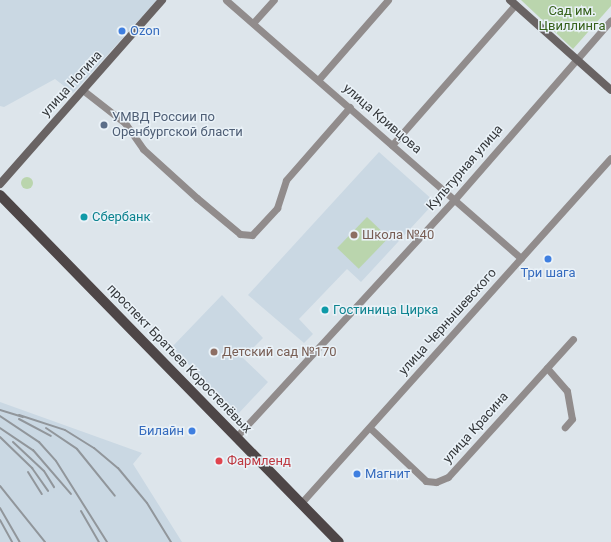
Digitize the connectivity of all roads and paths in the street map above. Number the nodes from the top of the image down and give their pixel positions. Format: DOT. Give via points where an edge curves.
graph roads {
  1 [pos="162,0"];
  2 [pos="226,0"];
  3 [pos="274,0"];
  4 [pos="388,0"];
  5 [pos="513,3"];
  6 [pos="611,20"];
  7 [pos="253,24"];
  8 [pos="576,58"];
  9 [pos="319,80"];
  10 [pos="611,90"];
  11 [pos="84,91"];
  12 [pos="350,107"];
  13 [pos="392,145"];
  14 [pos="611,158"];
  15 [pos="0,184"];
  16 [pos="0,195"];
  17 [pos="455,198"];
  18 [pos="521,258"];
  19 [pos="573,339"];
  20 [pos="547,368"];
  21 [pos="370,428"];
  22 [pos="565,428"];
  23 [pos="237,436"];
  24 [pos="302,502"];
  25 [pos="339,542"];
  1 -- 11 [label="street, улица Ногина"];
  2 -- 7 [label="street, улица Кривцова"];
  3 -- 7 [label="street"];
  4 -- 9 [label="street"];
  5 -- 8 [label="street"];
  5 -- 13 [label="street"];
  6 -- 8 [label="street, Культурная улица"];
  7 -- 9 [label="street, улица Кривцова"];
  8 -- 10 [label="street"];
  8 -- 17 [label="street, Культурная улица"];
  9 -- 12 [label="street, улица Кривцова"];
  11 -- 12 [label="street" via="124,123 143,149 197,198 240,234 252,235 277,208 286,180"];
  11 -- 15 [label="street, улица Ногина"];
  12 -- 13 [label="street, улица Кривцова"];
  13 -- 17 [label="street, улица Кривцова"];
  14 -- 18 [label="street, улица Чернышевского"];
  16 -- 23 [label="main road, проспект Братьев Коростелёвых"];
  17 -- 18 [label="street, улица Кривцова"];
  17 -- 23 [label="street, Культурная улица"];
  18 -- 21 [label="street, улица Чернышевского"];
  19 -- 20 [label="street, улица Красина"];
  20 -- 21 [label="street, улица Красина" via="448,477 436,482 426,481"];
  20 -- 22 [label="street" via="567,391 572,419"];
  21 -- 24 [label="street, улица Чернышевского"];
  23 -- 24 [label="main road, проспект Братьев Коростелёвых"];
  24 -- 25 [label="main road, проспект Братьев Коростелёвых"];
}
